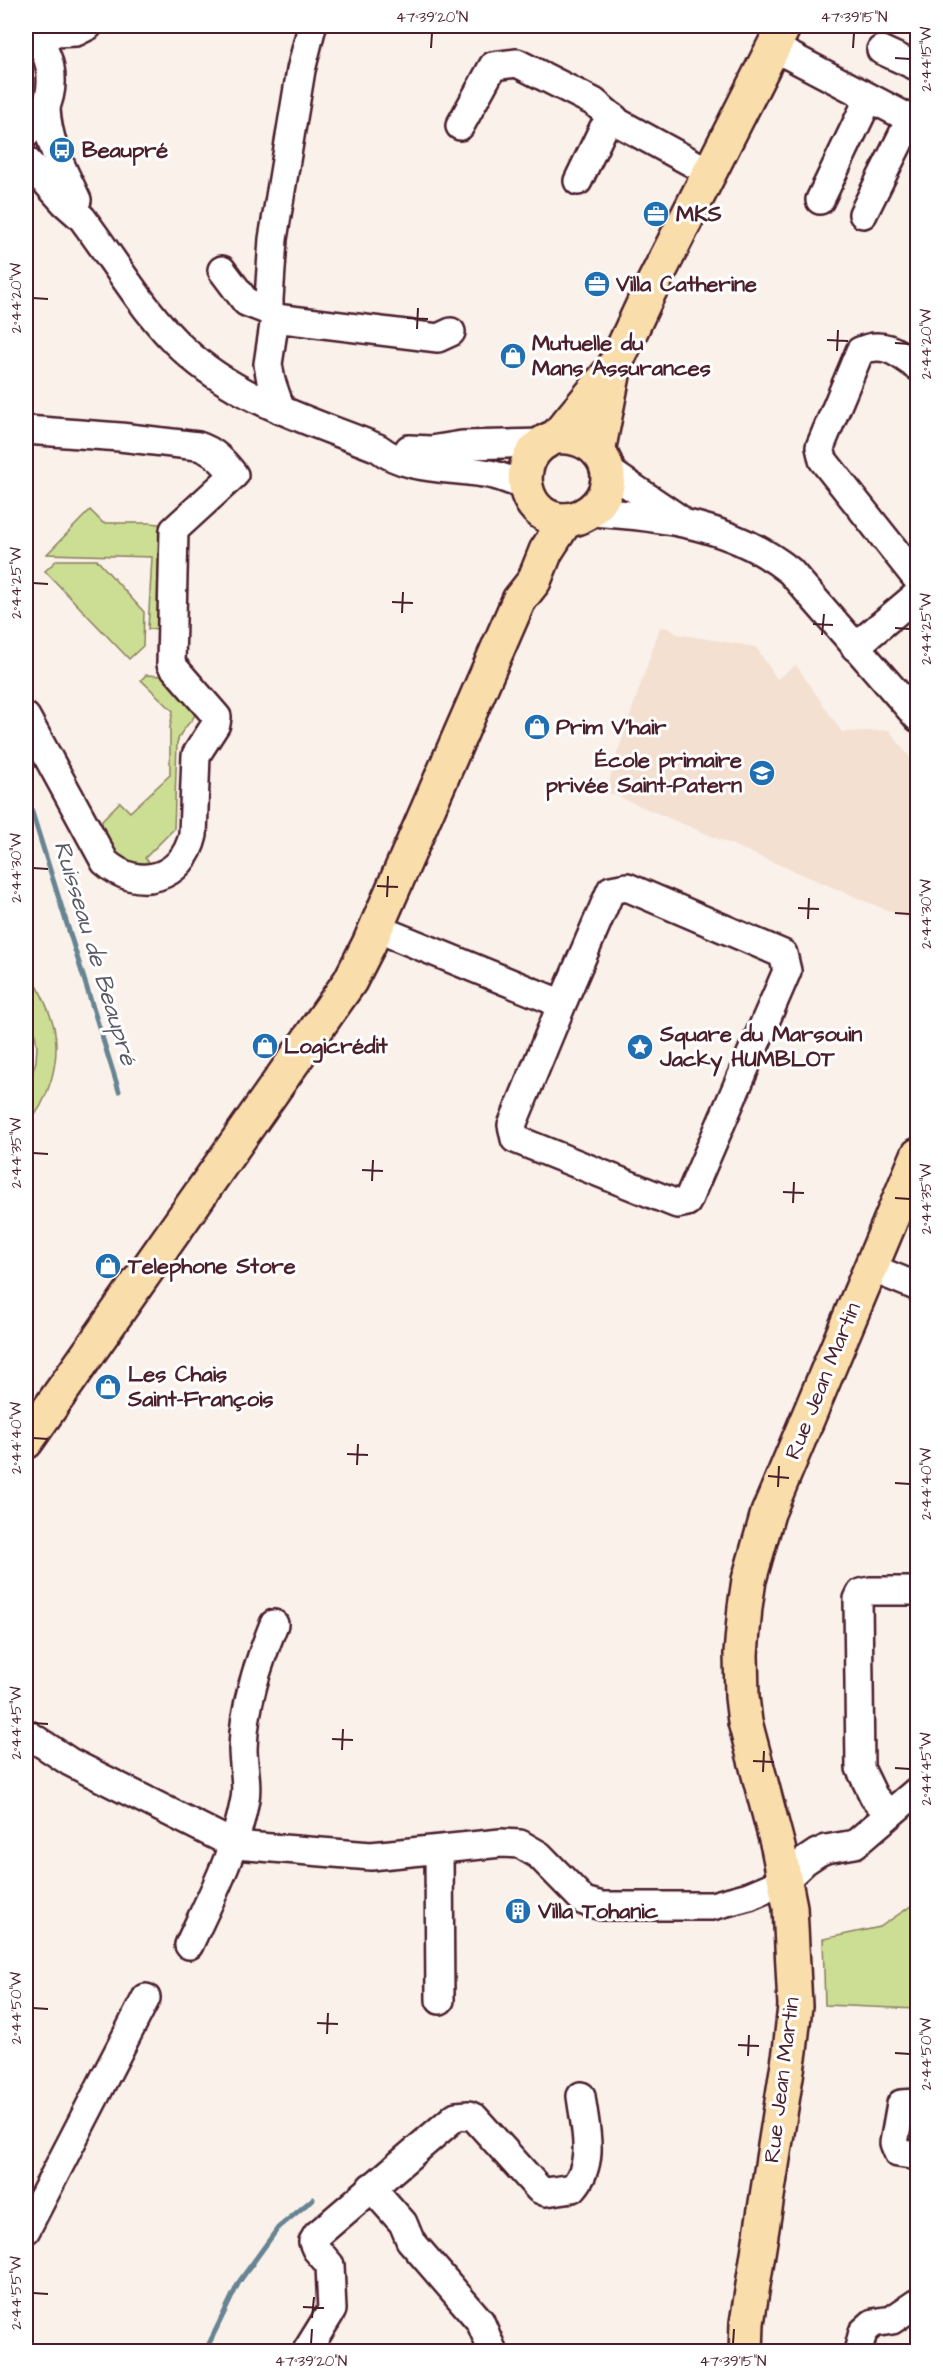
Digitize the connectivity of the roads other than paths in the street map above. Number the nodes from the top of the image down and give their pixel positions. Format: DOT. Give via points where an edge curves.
graph roads {
  1 [pos="312,26"];
  2 [pos="82,29"];
  3 [pos="29,32"];
  4 [pos="779,36"];
  5 [pos="881,50"];
  6 [pos="50,67"];
  7 [pos="918,67"];
  8 [pos="869,98"];
  9 [pos="46,109"];
  10 [pos="614,118"];
  11 [pos="915,120"];
  12 [pos="460,126"];
  13 [pos="26,134"];
  14 [pos="26,160"];
  15 [pos="709,172"];
  16 [pos="578,181"];
  17 [pos="820,200"];
  18 [pos="863,214"];
  19 [pos="82,218"];
  20 [pos="222,270"];
  21 [pos="272,314"];
  22 [pos="451,332"];
  23 [pos="268,364"];
  24 [pos="615,365"];
  25 [pos="918,367"];
  26 [pos="233,387"];
  27 [pos="281,410"];
  28 [pos="26,430"];
  29 [pos="550,440"];
  30 [pos="378,448"];
  31 [pos="603,461"];
  32 [pos="530,495"];
  33 [pos="578,516"];
  34 [pos="684,522"];
  35 [pos="918,580"];
  36 [pos="918,594"];
  37 [pos="519,600"];
  38 [pos="855,647"];
  39 [pos="916,713"];
  40 [pos="26,717"];
  41 [pos="376,928"];
  42 [pos="562,1004"];
  43 [pos="918,1155"];
  44 [pos="869,1268"];
  45 [pos="918,1287"];
  46 [pos="26,1442"];
  47 [pos="918,1591"];
  48 [pos="274,1624"];
  49 [pos="26,1733"];
  50 [pos="918,1790"];
  51 [pos="888,1813"];
  52 [pos="234,1845"];
  53 [pos="439,1850"];
  54 [pos="784,1881"];
  55 [pos="189,1945"];
  56 [pos="146,1998"];
  57 [pos="440,2000"];
  58 [pos="582,2096"];
  59 [pos="918,2103"];
  60 [pos="918,2156"];
  61 [pos="371,2187"];
  62 [pos="26,2230"];
  63 [pos="917,2303"];
  64 [pos="744,2342"];
  65 [pos="306,2352"];
  66 [pos="493,2352"];
  67 [pos="858,2352"];
  1 -- 21 [label="street" via="300,70 273,239"];
  2 -- 3 [label="street"];
  2 -- 6 [label="street"];
  3 -- 6 [label="street" via="43,49"];
  4 -- 8 [label="street"];
  4 -- 15 [label="main road"];
  5 -- 7 [label="street"];
  6 -- 9 [label="street" via="52,81"];
  8 -- 11 [label="street"];
  8 -- 17 [label="street"];
  9 -- 13 [label="street"];
  9 -- 19 [label="street" via="55,153"];
  10 -- 12 [label="street" via="594,102 517,63 506,63 493,66"];
  10 -- 15 [label="street"];
  10 -- 16 [label="street" via="603,129"];
  11 -- 18 [label="street"];
  14 -- 19 [label="street"];
  15 -- 24 [label="main road"];
  19 -- 26 [label="street" via="166,332 197,362"];
  20 -- 21 [label="street" via="246,302"];
  21 -- 22 [label="street" via="438,338"];
  21 -- 23 [label="street"];
  23 -- 26 [label="street"];
  23 -- 27 [label="street"];
  24 -- 29 [label="main road"];
  24 -- 31 [label="main road"];
  25 -- 35 [label="street" via="882,346 860,351 820,447 823,460"];
  26 -- 27 [label="street"];
  27 -- 30 [label="street"];
  28 -- 40 [label="street" via="198,446 209,449 226,464 242,468 174,530 171,664 217,717 196,754 193,835 183,859 157,877 132,878 117,873 105,862"];
  29 -- 30 [label="street" via="431,450"];
  29 -- 31 [label="main road" via="566,436 584,440"];
  29 -- 32 [label="main road" via="534,451 527,462 524,473"];
  30 -- 32 [label="street" via="402,461 493,475"];
  31 -- 33 [label="main road" via="604,494 598,504"];
  31 -- 34 [label="street"];
  32 -- 33 [label="main road" via="543,513 554,518"];
  32 -- 37 [label="main road" via="530,544 519,579"];
  33 -- 34 [label="street" via="633,515"];
  33 -- 37 [label="main road" via="546,551 534,581"];
  34 -- 38 [label="street" via="721,533 775,558"];
  36 -- 38 [label="street"];
  37 -- 41 [label="main road"];
  38 -- 39 [label="street"];
  41 -- 42 [label="street"];
  41 -- 46 [label="main road" via="340,998"];
  42 -- 42 [label="street" via="512,1125 515,1139 677,1204 687,1202 787,971 783,954 627,887 611,890"];
  43 -- 44 [label="main road, Rue Jean Martin"];
  44 -- 45 [label="street"];
  44 -- 54 [label="main road, Rue Jean Martin" via="768,1513 746,1598 741,1654 743,1706"];
  47 -- 51 [label="street" via="870,1591 861,1593 858,1599 860,1768 874,1797"];
  48 -- 52 [label="street" via="257,1666 246,1717 246,1797"];
  49 -- 52 [label="street" via="70,1762"];
  50 -- 51 [label="street"];
  51 -- 54 [label="street" via="855,1844 817,1853"];
  52 -- 53 [label="street" via="371,1856"];
  52 -- 55 [label="street"];
  53 -- 54 [label="street" via="520,1844 539,1855 584,1901 602,1906 712,1906"];
  53 -- 57 [label="street"];
  54 -- 64 [label="main road, Rue Jean Martin" via="790,1907 795,2006"];
  56 -- 62 [label="street"];
  58 -- 61 [label="street" via="588,2157 573,2188 546,2192 539,2189 475,2118 462,2114"];
  59 -- 60 [label="street" via="901,2104 894,2143 898,2153"];
  61 -- 65 [label="street" via="313,2242 330,2265 332,2310"];
  61 -- 66 [label="street" via="403,2223 410,2240 480,2321"];
  63 -- 67 [label="street" via="892,2320 873,2323 863,2332"];
}
